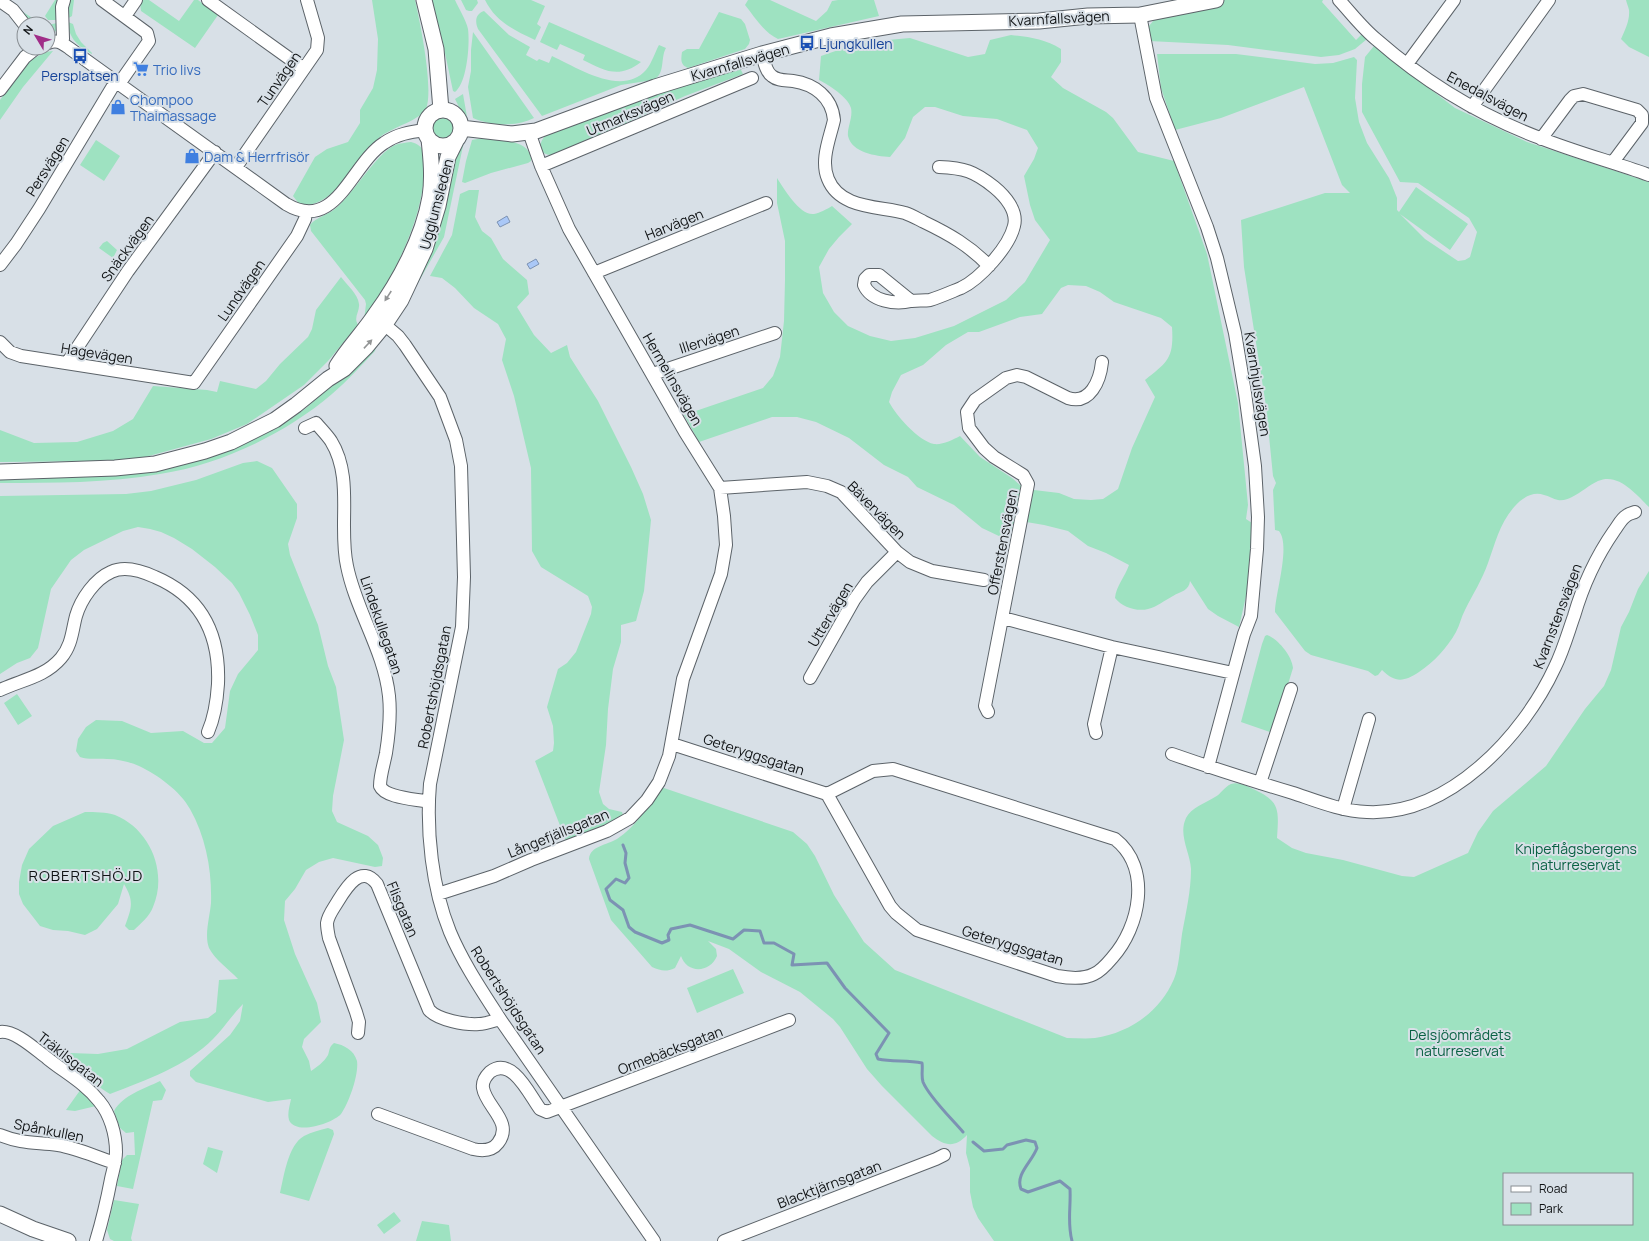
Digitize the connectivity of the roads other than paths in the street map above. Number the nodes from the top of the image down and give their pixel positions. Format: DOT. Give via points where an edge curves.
graph roads {
  1 [pos="64,0"];
  2 [pos="102,0"];
  3 [pos="136,0"];
  4 [pos="208,0"];
  5 [pos="307,0"];
  6 [pos="424,0"];
  7 [pos="1216,0"];
  8 [pos="1340,0"];
  9 [pos="1454,0"];
  10 [pos="1549,0"];
  11 [pos="0,1"];
  12 [pos="1140,15"];
  13 [pos="18,16"];
  14 [pos="125,16"];
  15 [pos="56,41"];
  16 [pos="61,42"];
  17 [pos="762,54"];
  18 [pos="26,56"];
  19 [pos="1407,64"];
  20 [pos="304,69"];
  21 [pos="5,74"];
  22 [pos="752,78"];
  23 [pos="118,82"];
  24 [pos="0,90"];
  25 [pos="1472,108"];
  26 [pos="441,110"];
  27 [pos="529,132"];
  28 [pos="459,134"];
  29 [pos="427,135"];
  30 [pos="1540,139"];
  31 [pos="215,152"];
  32 [pos="1613,162"];
  33 [pos="541,166"];
  34 [pos="236,167"];
  35 [pos="939,167"];
  36 [pos="1649,175"];
  37 [pos="766,204"];
  38 [pos="306,212"];
  39 [pos="0,265"];
  40 [pos="989,266"];
  41 [pos="594,273"];
  42 [pos="911,301"];
  43 [pos="380,320"];
  44 [pos="775,333"];
  45 [pos="0,342"];
  46 [pos="1102,362"];
  47 [pos="67,364"];
  48 [pos="653,374"];
  49 [pos="194,383"];
  50 [pos="305,428"];
  51 [pos="0,472"];
  52 [pos="720,488"];
  53 [pos="1635,512"];
  54 [pos="897,552"];
  55 [pos="984,580"];
  56 [pos="1003,618"];
  57 [pos="1112,647"];
  58 [pos="692,651"];
  59 [pos="1234,673"];
  60 [pos="810,678"];
  61 [pos="1291,689"];
  62 [pos="0,690"];
  63 [pos="988,712"];
  64 [pos="1369,718"];
  65 [pos="208,732"];
  66 [pos="1096,734"];
  67 [pos="672,744"];
  68 [pos="1172,754"];
  69 [pos="1208,767"];
  70 [pos="1260,783"];
  71 [pos="827,794"];
  72 [pos="429,802"];
  73 [pos="1343,809"];
  74 [pos="438,894"];
  75 [pos="500,1019"];
  76 [pos="789,1020"];
  77 [pos="0,1032"];
  78 [pos="358,1033"];
  79 [pos="561,1108"];
  80 [pos="378,1114"];
  81 [pos="0,1135"];
  82 [pos="944,1155"];
  83 [pos="115,1163"];
  84 [pos="0,1214"];
  85 [pos="68,1241"];
  86 [pos="96,1241"];
  87 [pos="654,1241"];
  88 [pos="724,1241"];
  1 -- 16 [label="street"];
  2 -- 14 [label="street"];
  3 -- 14 [label="street"];
  4 -- 20 [label="street"];
  5 -- 20 [label="street, Tunvägen" via="318,45"];
  6 -- 26 [label="street" via="436,49"];
  7 -- 12 [label="street, Kvarnfallsvägen"];
  8 -- 19 [label="street, Enedalsvägen" via="1375,39"];
  9 -- 19 [label="street"];
  10 -- 25 [label="street"];
  11 -- 13 [label="street"];
  12 -- 17 [label="street, Kvarnfallsvägen" via="1088,16 1039,21 902,24 831,36"];
  12 -- 59 [label="street, Kvarnhjulsvägen" via="1156,98 1217,258 1234,333 1250,429 1258,517 1257,550 1251,616"];
  14 -- 23 [label="street" via="147,33 149,41"];
  15 -- 16 [label="street"];
  16 -- 23 [label="street"];
  17 -- 27 [label="street, Kvarnfallsvägen" via="655,87"];
  17 -- 40 [label="street" via="773,78 811,86 829,102 834,120 824,163 834,190 843,198 905,214 940,230 976,252"];
  18 -- 21 [label="street"];
  19 -- 25 [label="street, Enedalsvägen" via="1449,95"];
  20 -- 34 [label="street, Tunvägen"];
  21 -- 24 [label="street"];
  22 -- 33 [label="street, Utmarksvägen"];
  23 -- 31 [label="street"];
  23 -- 39 [label="street, Persvägen" via="39,209"];
  25 -- 30 [label="street, Enedalsvägen"];
  26 -- 28 [label="street" via="454,114 460,122"];
  26 -- 29 [label="street" via="430,116 425,124"];
  27 -- 28 [label="street, Kvarnfallsvägen"];
  27 -- 33 [label="street, Hermelinsvägen"];
  28 -- 29 [label="street, Ugglumsleden" via="444,146 436,145"];
  28 -- 43 [label="street, Ugglumsleden" via="448,157 438,206 425,249 401,300"];
  29 -- 38 [label="street" via="401,135 383,143 331,204 316,211"];
  29 -- 43 [label="street, Ugglumsleden, one-way" via="431,172 430,197 401,276"];
  30 -- 32 [label="street, Enedalsvägen"];
  30 -- 32 [label="street" via="1570,100 1578,94 1637,110 1642,115 1642,123"];
  31 -- 34 [label="street"];
  31 -- 47 [label="street, Snäckvägen" via="128,270"];
  32 -- 36 [label="street, Enedalsvägen"];
  33 -- 41 [label="street, Hermelinsvägen" via="569,229"];
  34 -- 38 [label="street" via="292,208"];
  35 -- 40 [label="street" via="961,168 976,174 1004,196 1014,214 1015,226 1011,235"];
  37 -- 41 [label="street, Harvägen"];
  38 -- 49 [label="street, Lundvägen" via="297,236"];
  40 -- 42 [label="street" via="962,287 929,300"];
  41 -- 48 [label="street, Hermelinsvägen"];
  43 -- 51 [label="street, Ugglumsleden" via="370,343 344,369 275,420 231,442 155,464"];
  43 -- 72 [label="street, Robertshöjdsgatan" via="408,348 440,397 453,430 461,466 464,577 462,627"];
  44 -- 48 [label="street, Illervägen"];
  45 -- 47 [label="street, Hagevägen" via="14,354"];
  46 -- 56 [label="street, Offerstensvägen" via="1093,390 1081,399 1068,398 1017,375 1006,378 980,396 972,402 967,412 969,428 984,448 1023,475 1028,484"];
  47 -- 49 [label="street, Hagevägen"];
  48 -- 52 [label="street, Hermelinsvägen"];
  50 -- 72 [label="street, Lindekullegatan" via="316,423 331,440 341,462 344,541 349,577 383,668 389,695 388,739 380,786 388,794"];
  52 -- 54 [label="street, Bävervägen" via="807,482 827,486 841,492"];
  52 -- 58 [label="street, Hermelinsvägen" via="726,532 724,560"];
  53 -- 73 [label="street, Kvarnstensvägen" via="1625,516 1597,557 1555,668 1527,714 1500,747 1449,790 1423,803 1378,812"];
  54 -- 55 [label="street, Bävervägen" via="910,562 932,571"];
  54 -- 60 [label="street, Uttervägen" via="867,582 854,600"];
  56 -- 57 [label="street"];
  56 -- 63 [label="street, Offerstensvägen" via="985,706"];
  57 -- 59 [label="street"];
  57 -- 66 [label="street" via="1094,724"];
  58 -- 67 [label="street, Långefjällsgatan"];
  59 -- 69 [label="street, Kvarnhjulsvägen"];
  61 -- 70 [label="street"];
  62 -- 65 [label="street" via="52,667 70,644 76,615 90,590 102,577 111,572 135,570 160,579 182,594 200,613 210,630 217,655 218,676 216,703"];
  64 -- 73 [label="street"];
  67 -- 71 [label="street, Geteryggsgatan"];
  67 -- 74 [label="street, Långefjällsgatan" via="659,782 630,818 619,825 494,876"];
  68 -- 69 [label="street, Kvarnstensvägen"];
  69 -- 70 [label="street, Kvarnstensvägen"];
  70 -- 73 [label="street, Kvarnstensvägen"];
  71 -- 71 [label="street, Geteryggsgatan" via="890,906 917,930 1069,978 1093,975 1110,961 1126,940 1137,909 1138,892 1131,858 1115,839 893,768 873,771"];
  72 -- 74 [label="street, Robertshöjdsgatan" via="433,865"];
  74 -- 75 [label="street, Robertshöjdsgatan" via="457,947"];
  75 -- 78 [label="street, Flisgatan" via="472,1024 438,1017 429,1010 377,884 371,878 361,877 355,878 346,888 330,915 327,926 358,1017"];
  75 -- 79 [label="street, Robertshöjdsgatan"];
  76 -- 79 [label="street, Ormebäcksgatan"];
  77 -- 83 [label="street, Träkilsgatan" via="19,1038 79,1082 100,1101 112,1127"];
  79 -- 80 [label="street, Ormebäcksgatan" via="543,1112 514,1074 505,1068 493,1070 482,1085 503,1126 500,1141 490,1149 473,1149"];
  79 -- 87 [label="street, Robertshöjdsgatan"];
  81 -- 83 [label="street, Spånkullen" via="18,1141 58,1145"];
  82 -- 88 [label="street, Blacktjärnsgatan"];
  83 -- 86 [label="street, Träkilsgatan"];
  84 -- 85 [label="street"];
}
